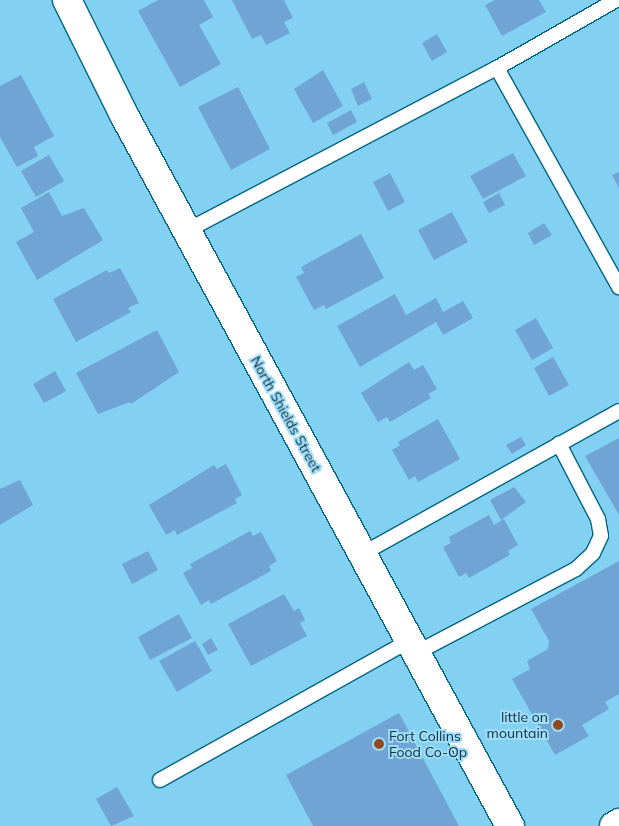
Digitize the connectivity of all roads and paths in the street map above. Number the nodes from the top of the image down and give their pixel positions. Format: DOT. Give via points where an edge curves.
graph roads {
  1 [pos="67,0"];
  2 [pos="616,0"];
  3 [pos="497,68"];
  4 [pos="186,231"];
  5 [pos="619,287"];
  6 [pos="619,411"];
  7 [pos="559,444"];
  8 [pos="362,554"];
  9 [pos="412,647"];
  10 [pos="160,780"];
  11 [pos="619,823"];
  12 [pos="510,826"];
  13 [pos="614,826"];
  1 -- 4 [label="main road, North Shields Street"];
  2 -- 3 [label="lane"];
  3 -- 4 [label="lane"];
  3 -- 5 [label="lane"];
  4 -- 8 [label="main road, North Shields Street"];
  6 -- 7 [label="lane"];
  7 -- 8 [label="lane"];
  7 -- 9 [label="lane" via="598,519 601,536 593,553 576,569"];
  8 -- 9 [label="main road, North Shields Street"];
  9 -- 10 [label="lane"];
  9 -- 12 [label="main road, North Shields Street"];
  11 -- 13 [label="main road"];
}
